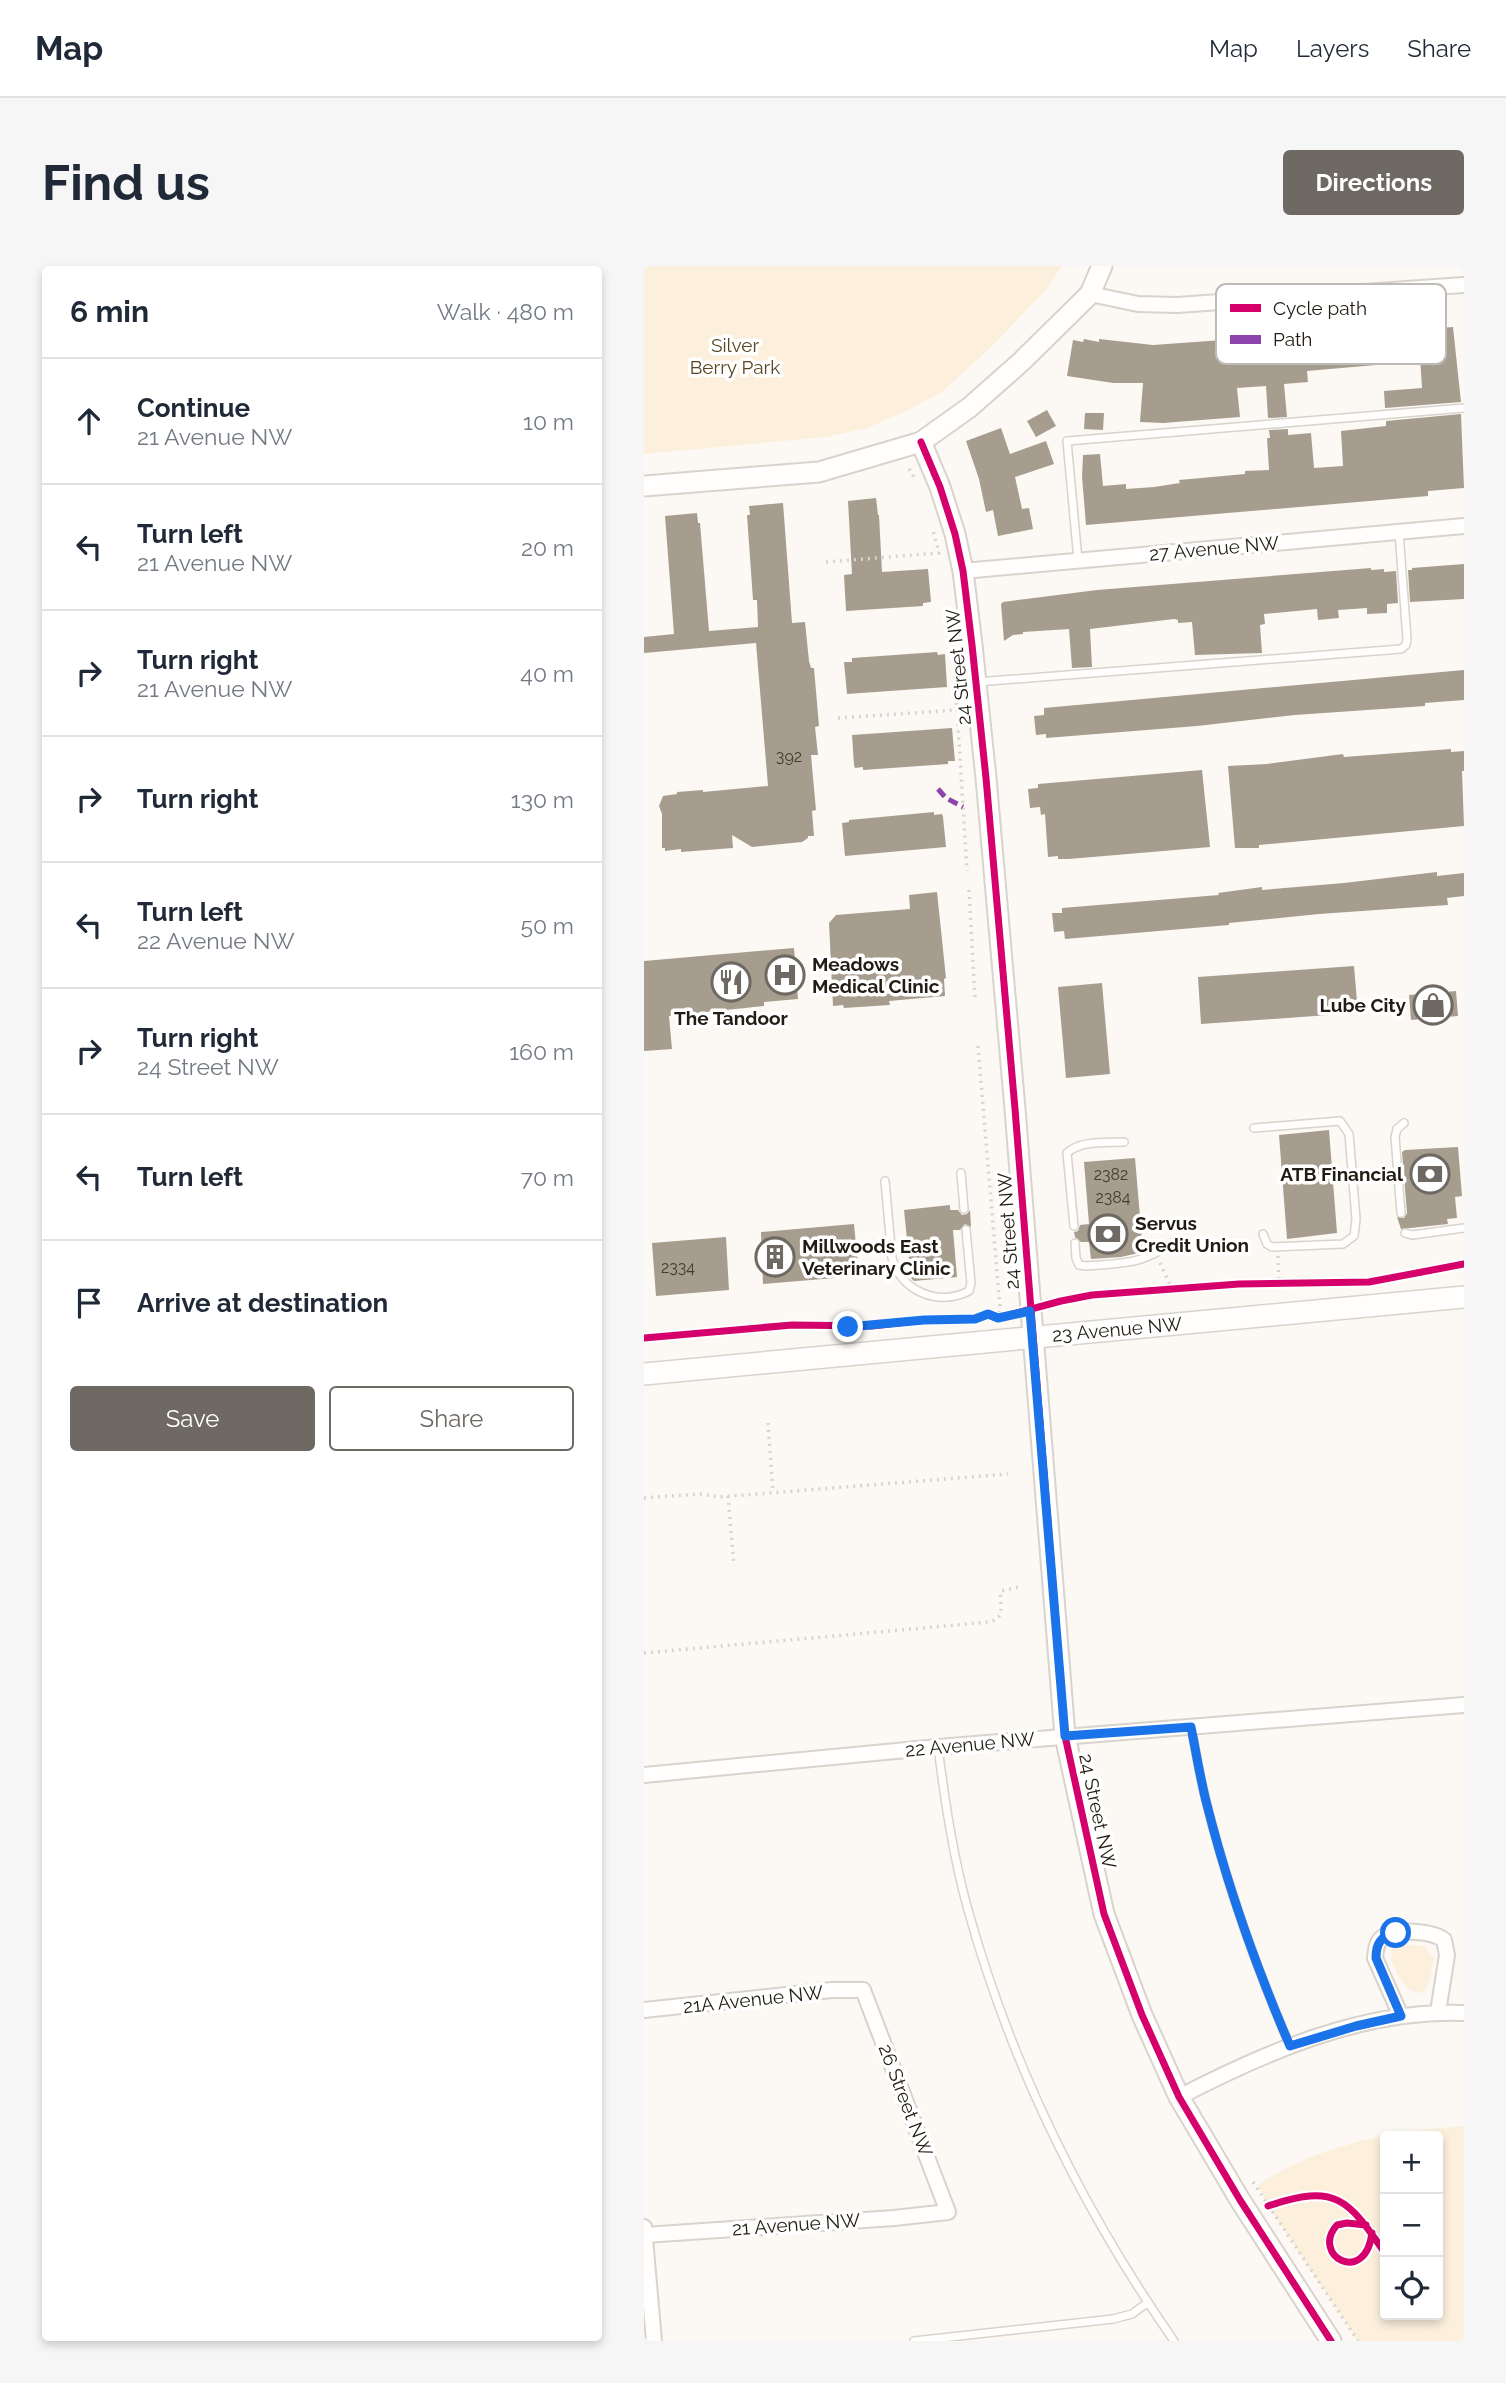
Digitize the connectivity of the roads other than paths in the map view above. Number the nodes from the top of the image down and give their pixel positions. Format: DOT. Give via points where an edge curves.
graph roads {
  1 [pos="1102,266"];
  2 [pos="1464,285"];
  3 [pos="1446,286"];
  4 [pos="1090,294"];
  5 [pos="1216,302"];
  6 [pos="1464,408"];
  7 [pos="921,442"];
  8 [pos="644,486"];
  9 [pos="1464,526"];
  10 [pos="1399,532"];
  11 [pos="1078,560"];
  12 [pos="963,571"];
  13 [pos="976,682"];
  14 [pos="1404,1123"];
  15 [pos="1255,1128"];
  16 [pos="1124,1142"];
  17 [pos="961,1173"];
  18 [pos="885,1181"];
  19 [pos="964,1209"];
  20 [pos="1401,1213"];
  21 [pos="1074,1226"];
  22 [pos="1464,1228"];
  23 [pos="966,1230"];
  24 [pos="1405,1233"];
  25 [pos="1262,1234"];
  26 [pos="1172,1242"];
  27 [pos="1075,1243"];
  28 [pos="1464,1297"];
  29 [pos="1032,1338"];
  30 [pos="644,1374"];
  31 [pos="1464,1705"];
  32 [pos="1191,1727"];
  33 [pos="1065,1736"];
  34 [pos="938,1747"];
  35 [pos="644,1775"];
  36 [pos="863,1990"];
  37 [pos="644,2010"];
  38 [pos="1438,2012"];
  39 [pos="1464,2013"];
  40 [pos="1401,2016"];
  41 [pos="1290,2046"];
  42 [pos="1179,2097"];
  43 [pos="948,2212"];
  44 [pos="644,2226"];
  45 [pos="645,2235"];
  46 [pos="1147,2302"];
  47 [pos="654,2341"];
  48 [pos="914,2341"];
  49 [pos="1174,2341"];
  50 [pos="1331,2341"];
  1 -- 4 [label="street"];
  2 -- 3 [label="street"];
  4 -- 5 [label="street" via="1138,303"];
  4 -- 7 [label="street" via="970,407"];
  6 -- 11 [label="lane" via="1067,441"];
  7 -- 8 [label="street" via="819,472"];
  7 -- 12 [label="street, 24 Street NW" via="951,522"];
  9 -- 10 [label="street, 27 Avenue NW"];
  10 -- 11 [label="street, 27 Avenue NW"];
  10 -- 13 [label="lane" via="1407,639 1401,649"];
  11 -- 12 [label="street, 27 Avenue NW"];
  12 -- 13 [label="street, 24 Street NW"];
  13 -- 29 [label="street, 24 Street NW"];
  14 -- 20 [label="lane" via="1396,1129 1395,1138"];
  15 -- 25 [label="lane" via="1340,1121 1346,1126 1356,1219 1354,1236 1343,1244 1278,1247 1267,1244"];
  16 -- 21 [label="lane" via="1086,1144 1067,1153"];
  17 -- 19 [label="lane"];
  18 -- 23 [label="lane" via="895,1269 919,1292 933,1297 969,1291"];
  22 -- 24 [label="lane"];
  26 -- 27 [label="lane" via="1140,1262 1086,1266 1079,1265"];
  28 -- 29 [label="main road, 23 Avenue NW"];
  29 -- 30 [label="main road, 23 Avenue NW"];
  29 -- 33 [label="street, 24 Street NW"];
  31 -- 32 [label="street, 22 Avenue NW"];
  32 -- 33 [label="street, 22 Avenue NW"];
  32 -- 41 [label="lane" via="1205,1799 1229,1882"];
  33 -- 34 [label="street, 22 Avenue NW"];
  33 -- 42 [label="street, 24 Street NW" via="1104,1914"];
  34 -- 35 [label="street, 22 Avenue NW"];
  34 -- 46 [label="lane" via="958,1871 989,1978 1042,2112 1083,2195"];
  36 -- 37 [label="street, 21A Avenue NW"];
  36 -- 43 [label="street, 26 Street NW"];
  38 -- 39 [label="street"];
  38 -- 40 [label="street"];
  38 -- 40 [label="street" via="1447,1955 1444,1940 1432,1934 1396,1933 1379,1940 1376,1958"];
  40 -- 41 [label="street"];
  41 -- 42 [label="street"];
  42 -- 50 [label="street, 24 Street NW"];
  43 -- 45 [label="street, 21 Avenue NW"];
  44 -- 45 [label="street"];
  45 -- 47 [label="street"];
  46 -- 48 [label="lane" via="1132,2314 1113,2319"];
  46 -- 49 [label="lane"];
}
